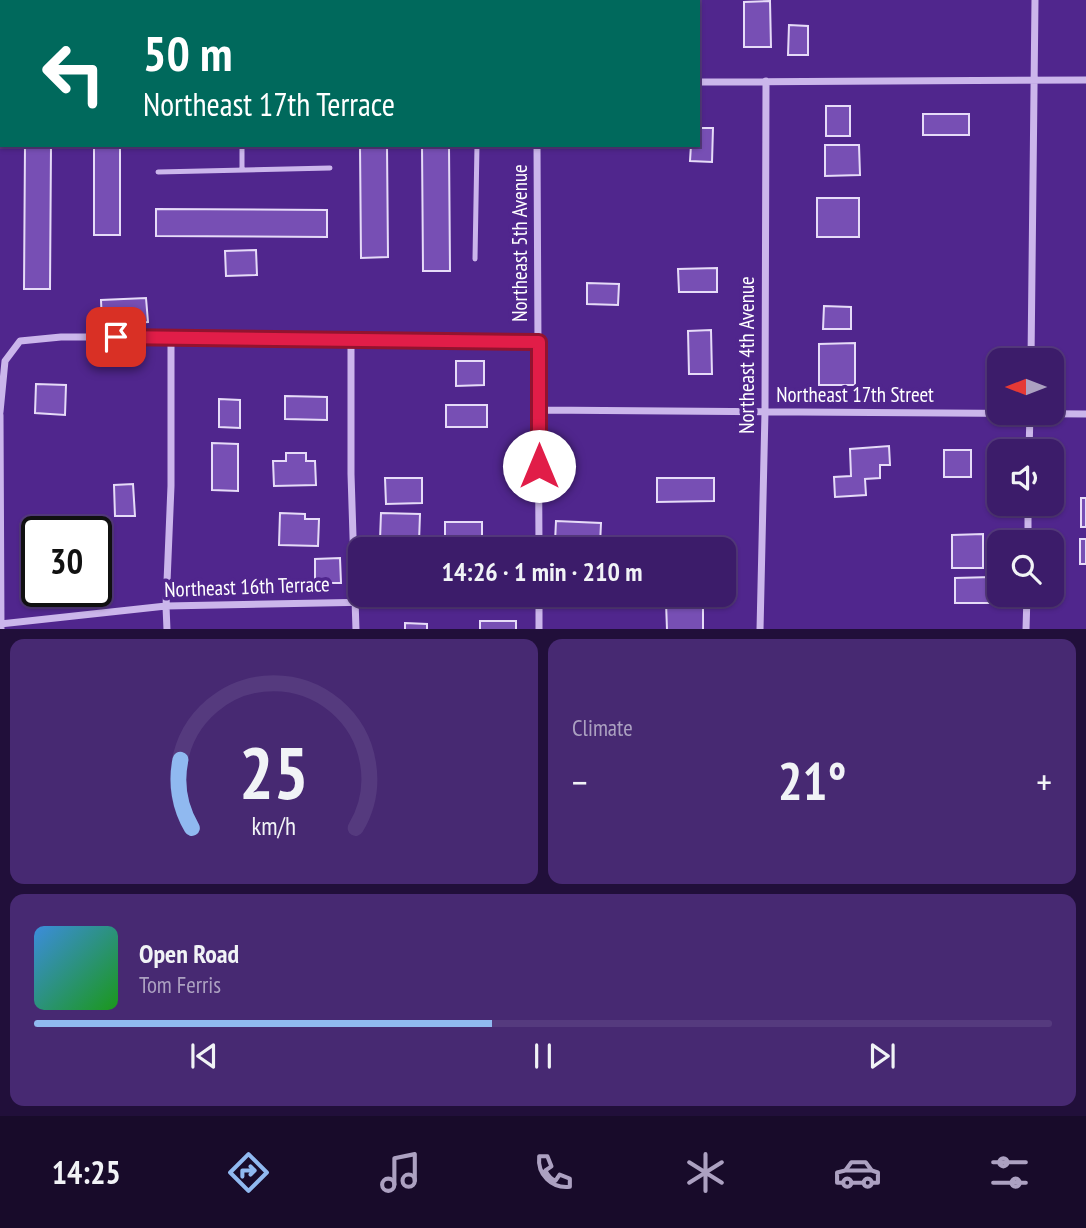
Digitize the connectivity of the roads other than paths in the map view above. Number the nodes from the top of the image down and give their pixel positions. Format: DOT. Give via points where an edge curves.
graph roads {
  1 [pos="1035,0"];
  2 [pos="1035,80"];
  3 [pos="1086,80"];
  4 [pos="766,81"];
  5 [pos="700,82"];
  6 [pos="242,147"];
  7 [pos="477,147"];
  8 [pos="537,147"];
  9 [pos="330,168"];
  10 [pos="242,170"];
  11 [pos="158,172"];
  12 [pos="475,259"];
  13 [pos="172,337"];
  14 [pos="351,341"];
  15 [pos="539,342"];
  16 [pos="1031,348"];
  17 [pos="540,410"];
  18 [pos="765,412"];
  19 [pos="987,413"];
  20 [pos="0,414"];
  21 [pos="1064,414"];
  22 [pos="1086,414"];
  23 [pos="1,480"];
  24 [pos="353,537"];
  25 [pos="539,537"];
  26 [pos="348,602"];
  27 [pos="166,606"];
  28 [pos="356,607"];
  29 [pos="539,607"];
  30 [pos="1027,607"];
  31 [pos="0,624"];
  32 [pos="1,629"];
  33 [pos="167,629"];
  34 [pos="356,629"];
  35 [pos="539,629"];
  36 [pos="760,629"];
  37 [pos="1026,629"];
  1 -- 2 [label="street"];
  2 -- 3 [label="street"];
  2 -- 4 [label="street"];
  2 -- 16 [label="street"];
  4 -- 5 [label="street"];
  4 -- 18 [label="street, Northeast 4th Avenue"];
  6 -- 10 [label="lane"];
  7 -- 12 [label="lane"];
  8 -- 15 [label="street, Northeast 5th Avenue"];
  9 -- 10 [label="lane"];
  10 -- 11 [label="lane"];
  13 -- 14 [label="street"];
  13 -- 20 [label="street" via="20,341 5,360"];
  13 -- 27 [label="street"];
  14 -- 15 [label="street"];
  14 -- 24 [label="street"];
  15 -- 17 [label="street, Northeast 5th Avenue"];
  17 -- 18 [label="street, Northeast 17th Street"];
  17 -- 25 [label="street, Northeast 5th Avenue"];
  18 -- 19 [label="street, Northeast 17th Street"];
  18 -- 36 [label="street, Northeast 4th Avenue"];
  20 -- 23 [label="street"];
  21 -- 22 [label="street, Northeast 17th Street"];
  23 -- 31 [label="street"];
  26 -- 27 [label="street, Northeast 16th Terrace"];
  27 -- 31 [label="street, Northeast 16th Terrace"];
  27 -- 33 [label="street"];
  28 -- 34 [label="street"];
  29 -- 35 [label="street"];
  30 -- 37 [label="street"];
  31 -- 32 [label="street"];
}
